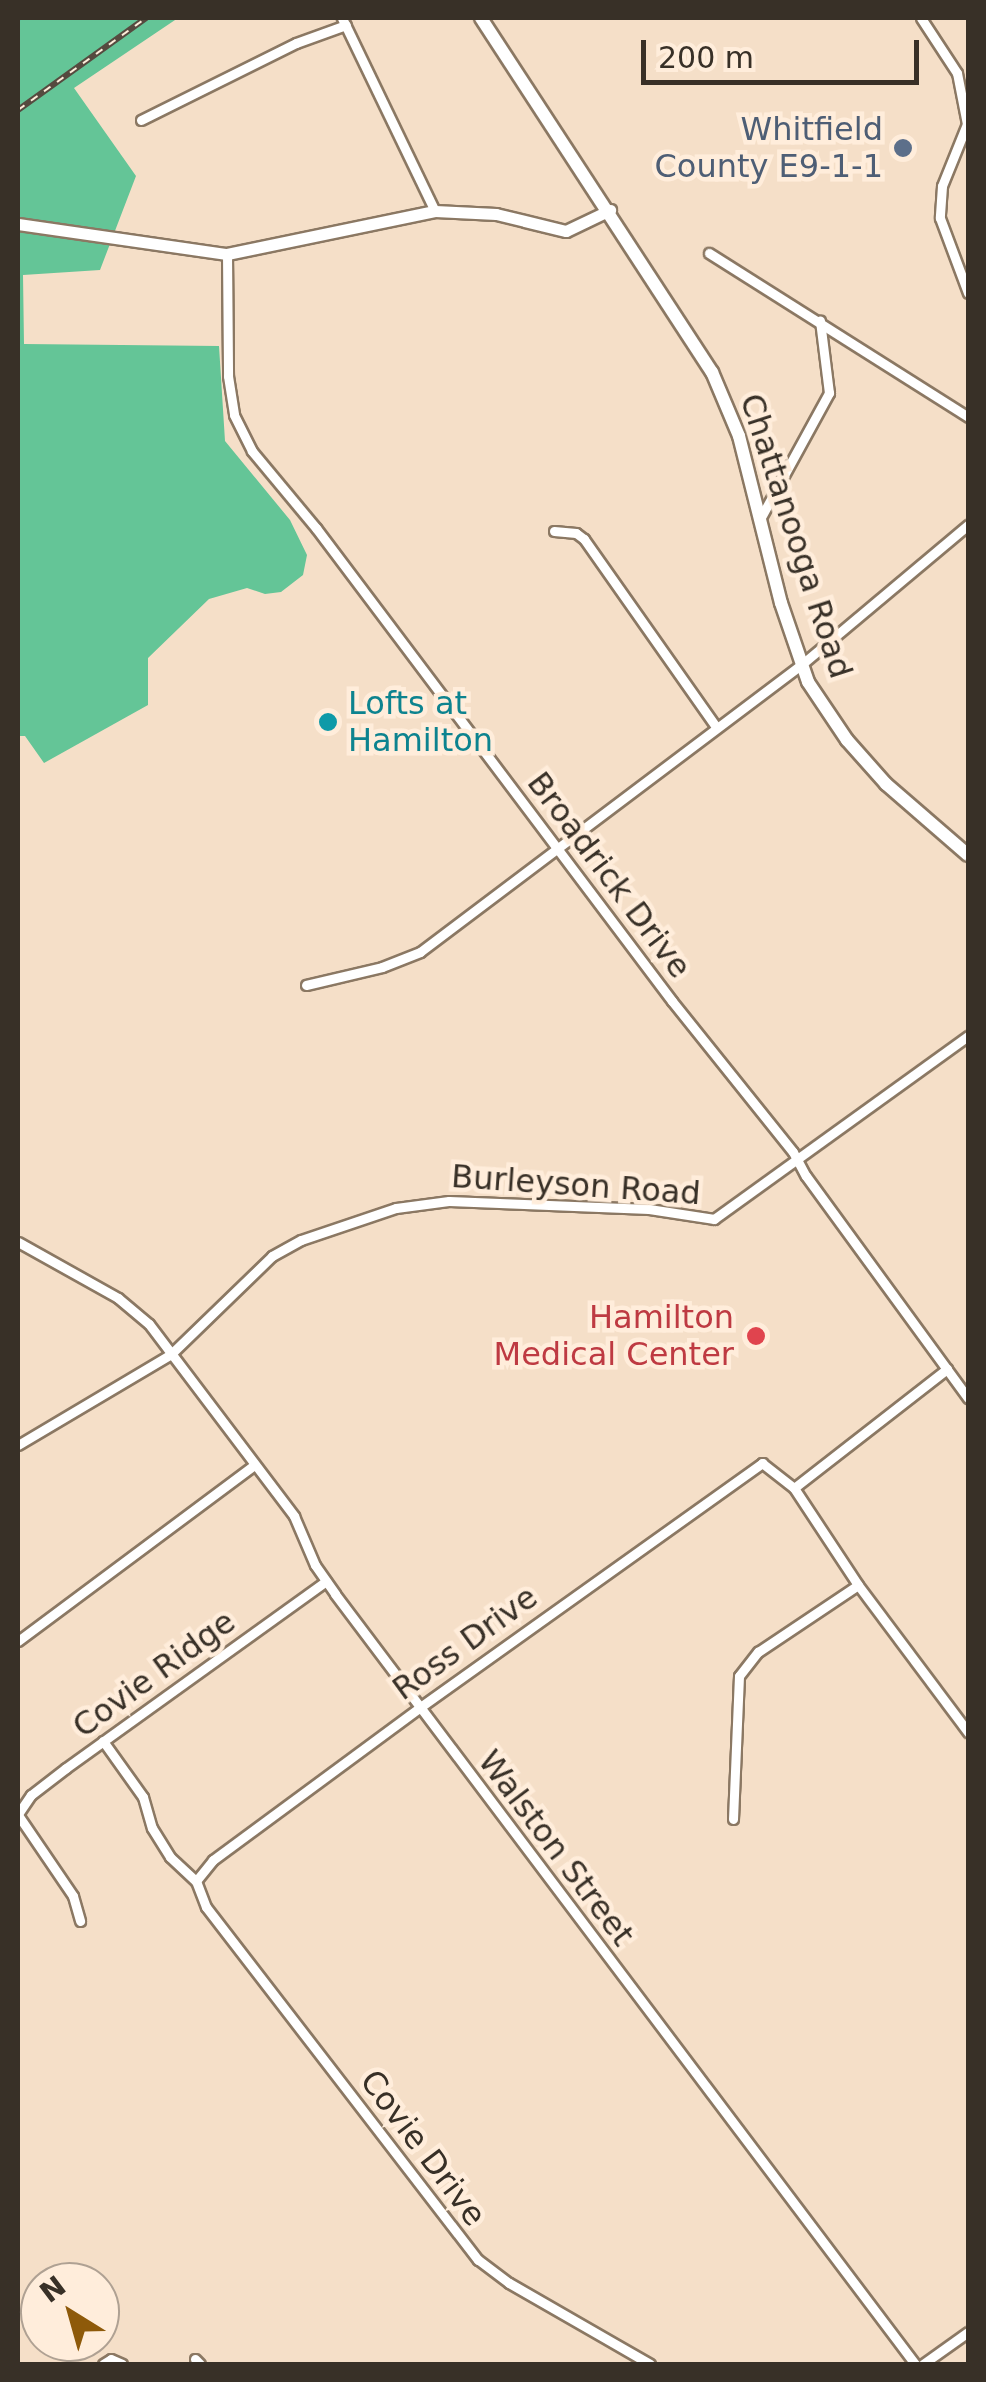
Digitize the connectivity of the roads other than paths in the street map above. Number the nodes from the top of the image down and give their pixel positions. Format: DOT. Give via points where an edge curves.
graph roads {
  1 [pos="481,18"];
  2 [pos="921,18"];
  3 [pos="344,21"];
  4 [pos="142,120"];
  5 [pos="610,210"];
  6 [pos="435,211"];
  7 [pos="18,224"];
  8 [pos="709,252"];
  9 [pos="228,254"];
  10 [pos="968,293"];
  11 [pos="820,322"];
  12 [pos="968,417"];
  13 [pos="760,519"];
  14 [pos="968,525"];
  15 [pos="554,532"];
  16 [pos="801,664"];
  17 [pos="716,727"];
  18 [pos="558,848"];
  19 [pos="968,855"];
  20 [pos="306,985"];
  21 [pos="968,1036"];
  22 [pos="798,1161"];
  23 [pos="18,1242"];
  24 [pos="171,1354"];
  25 [pos="947,1368"];
  26 [pos="968,1398"];
  27 [pos="18,1445"];
  28 [pos="254,1465"];
  29 [pos="794,1488"];
  30 [pos="326,1581"];
  31 [pos="858,1585"];
  32 [pos="18,1641"];
  33 [pos="419,1708"];
  34 [pos="968,1732"];
  35 [pos="103,1741"];
  36 [pos="18,1814"];
  37 [pos="733,1819"];
  38 [pos="196,1881"];
  39 [pos="80,1920"];
  40 [pos="968,2332"];
  41 [pos="103,2364"];
  42 [pos="122,2364"];
  43 [pos="650,2364"];
  44 [pos="915,2364"];
  45 [pos="923,2364"];
  1 -- 5 [label="main road, Chattanooga Road"];
  2 -- 10 [label="street" via="957,74 967,124 942,186 940,218"];
  3 -- 4 [label="street"];
  3 -- 6 [label="street"];
  5 -- 6 [label="street" via="566,231 496,214"];
  5 -- 13 [label="main road, Chattanooga Road" via="712,372 739,436"];
  6 -- 9 [label="street"];
  7 -- 9 [label="street"];
  8 -- 11 [label="street"];
  9 -- 18 [label="street, Broadrick Drive" via="228,376 234,415 252,451"];
  11 -- 12 [label="street"];
  11 -- 13 [label="street" via="829,393"];
  13 -- 16 [label="main road, Chattanooga Road"];
  14 -- 16 [label="street"];
  15 -- 17 [label="street" via="584,539"];
  16 -- 17 [label="street"];
  16 -- 19 [label="main road, Chattanooga Road" via="848,741 886,784"];
  17 -- 18 [label="street"];
  18 -- 20 [label="street" via="420,952"];
  18 -- 22 [label="street, Broadrick Drive"];
  21 -- 22 [label="street, Burleyson Road"];
  22 -- 24 [label="street, Burleyson Road" via="714,1219 649,1208 501,1202 396,1208 272,1256"];
  22 -- 25 [label="street, Broadrick Drive"];
  23 -- 24 [label="street, Walston Street" via="118,1298"];
  24 -- 27 [label="street, Burleyson Road"];
  24 -- 28 [label="street, Walston Street"];
  25 -- 26 [label="street, Broadrick Drive"];
  25 -- 29 [label="street"];
  28 -- 30 [label="street, Walston Street" via="294,1516"];
  28 -- 32 [label="street"];
  29 -- 31 [label="street"];
  29 -- 33 [label="street, Ross Drive" via="762,1463"];
  30 -- 33 [label="street, Walston Street"];
  30 -- 35 [label="street, Covie Ridge"];
  31 -- 34 [label="street"];
  31 -- 37 [label="street" via="758,1652 740,1676"];
  33 -- 38 [label="street, Ross Drive" via="214,1860"];
  33 -- 44 [label="street, Walston Street"];
  35 -- 36 [label="street, Covie Ridge" via="31,1795"];
  35 -- 38 [label="street" via="143,1797 170,1856"];
  36 -- 39 [label="street, Covie Ridge" via="73,1896"];
  38 -- 43 [label="street, Covie Drive" via="206,1907 478,2260"];
  40 -- 45 [label="street"];
  41 -- 42 [label="street"];
}
